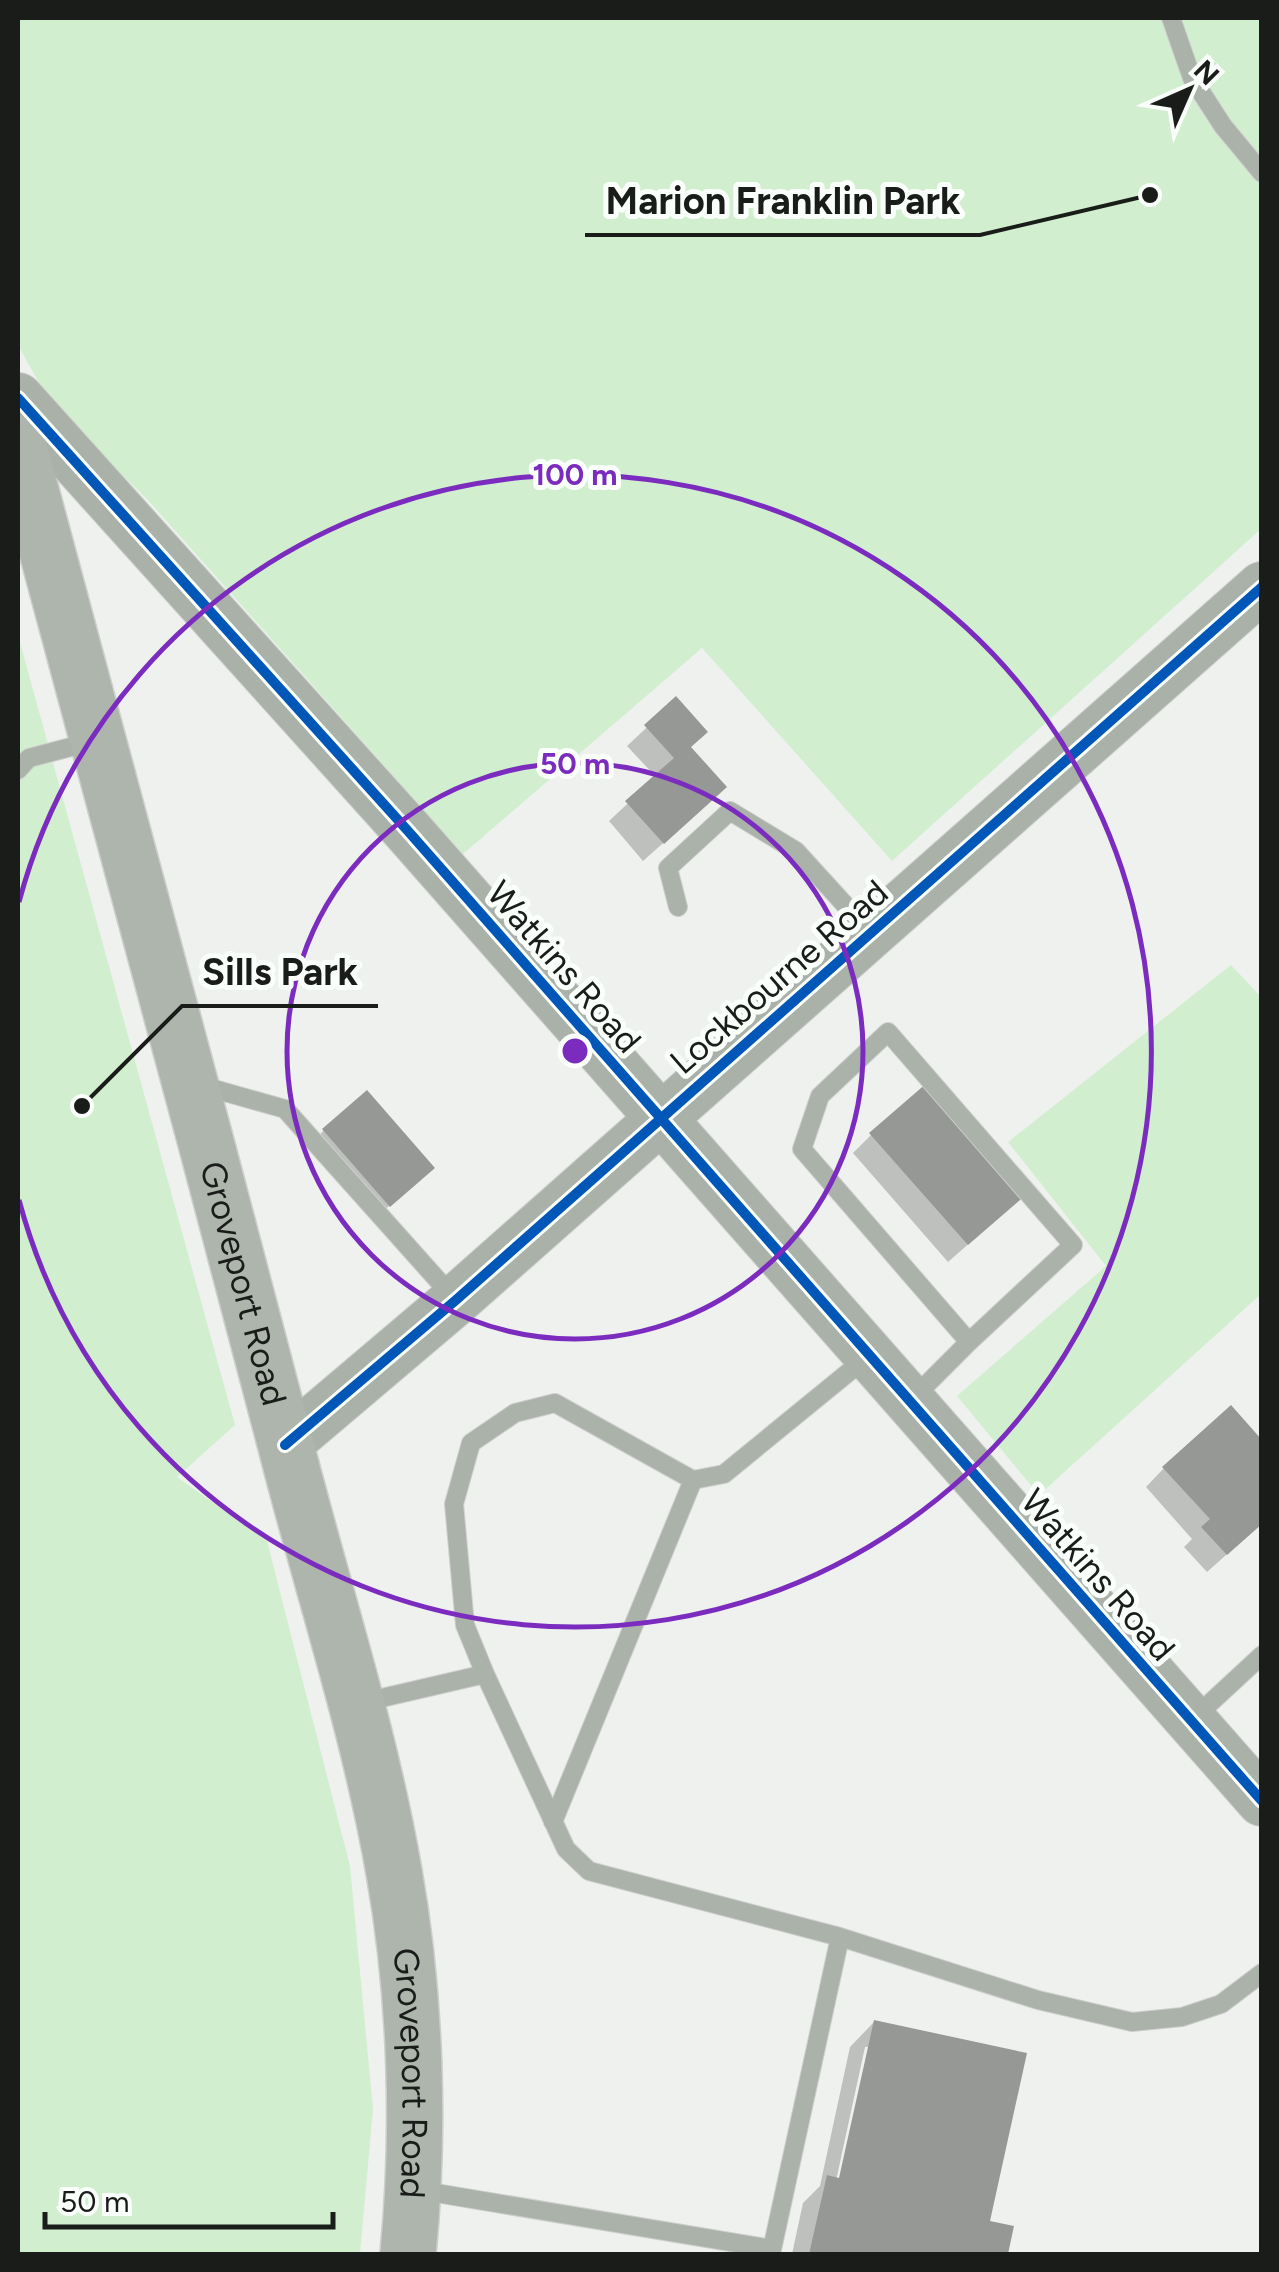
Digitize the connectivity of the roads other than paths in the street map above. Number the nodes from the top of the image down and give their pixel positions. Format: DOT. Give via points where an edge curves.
graph roads {
  1 [pos="1171,18"];
  2 [pos="1262,173"];
  3 [pos="18,398"];
  4 [pos="18,443"];
  5 [pos="1262,588"];
  6 [pos="97,740"];
  7 [pos="18,770"];
  8 [pos="678,907"];
  9 [pos="871,933"];
  10 [pos="190,1082"];
  11 [pos="660,1118"];
  12 [pos="456,1300"];
  13 [pos="970,1342"];
  14 [pos="868,1357"];
  15 [pos="909,1402"];
  16 [pos="285,1445"];
  17 [pos="693,1480"];
  18 [pos="1262,1654"];
  19 [pos="485,1674"];
  20 [pos="354,1704"];
  21 [pos="1191,1721"];
  22 [pos="1262,1801"];
  23 [pos="553,1822"];
  24 [pos="840,1937"];
  25 [pos="1262,1973"];
  26 [pos="414,2189"];
  27 [pos="772,2252"];
  28 [pos="408,2254"];
  1 -- 2 [label="lane" via="1192,78"];
  3 -- 11 [label="street, Watkins Road"];
  4 -- 6 [label="main road, Groveport Road"];
  5 -- 9 [label="street, Lockbourne Road"];
  6 -- 7 [label="lane" via="29,758"];
  6 -- 10 [label="main road, Groveport Road"];
  8 -- 9 [label="lane" via="668,868 730,811 796,851"];
  9 -- 11 [label="street, Lockbourne Road"];
  10 -- 12 [label="lane" via="285,1109"];
  10 -- 16 [label="main road, Groveport Road"];
  11 -- 12 [label="street, Lockbourne Road"];
  11 -- 14 [label="street, Watkins Road"];
  12 -- 16 [label="street, Lockbourne Road"];
  13 -- 13 [label="lane" via="1073,1245 888,1032 820,1096 802,1150"];
  13 -- 15 [label="lane"];
  14 -- 15 [label="street, Watkins Road"];
  14 -- 17 [label="lane" via="724,1474"];
  15 -- 21 [label="street, Watkins Road"];
  16 -- 20 [label="main road, Groveport Road"];
  17 -- 19 [label="lane" via="555,1403 515,1413 471,1443 454,1504 464,1625"];
  17 -- 23 [label="lane"];
  18 -- 21 [label="lane"];
  19 -- 20 [label="lane"];
  19 -- 23 [label="lane"];
  20 -- 26 [label="main road, Groveport Road" via="395,1875 414,2079"];
  21 -- 22 [label="street, Watkins Road"];
  23 -- 24 [label="lane" via="566,1849 589,1872"];
  24 -- 25 [label="lane" via="1038,2000 1132,2022 1182,2017 1221,2004"];
  24 -- 27 [label="lane"];
  26 -- 27 [label="lane"];
  26 -- 28 [label="main road, Groveport Road"];
}
